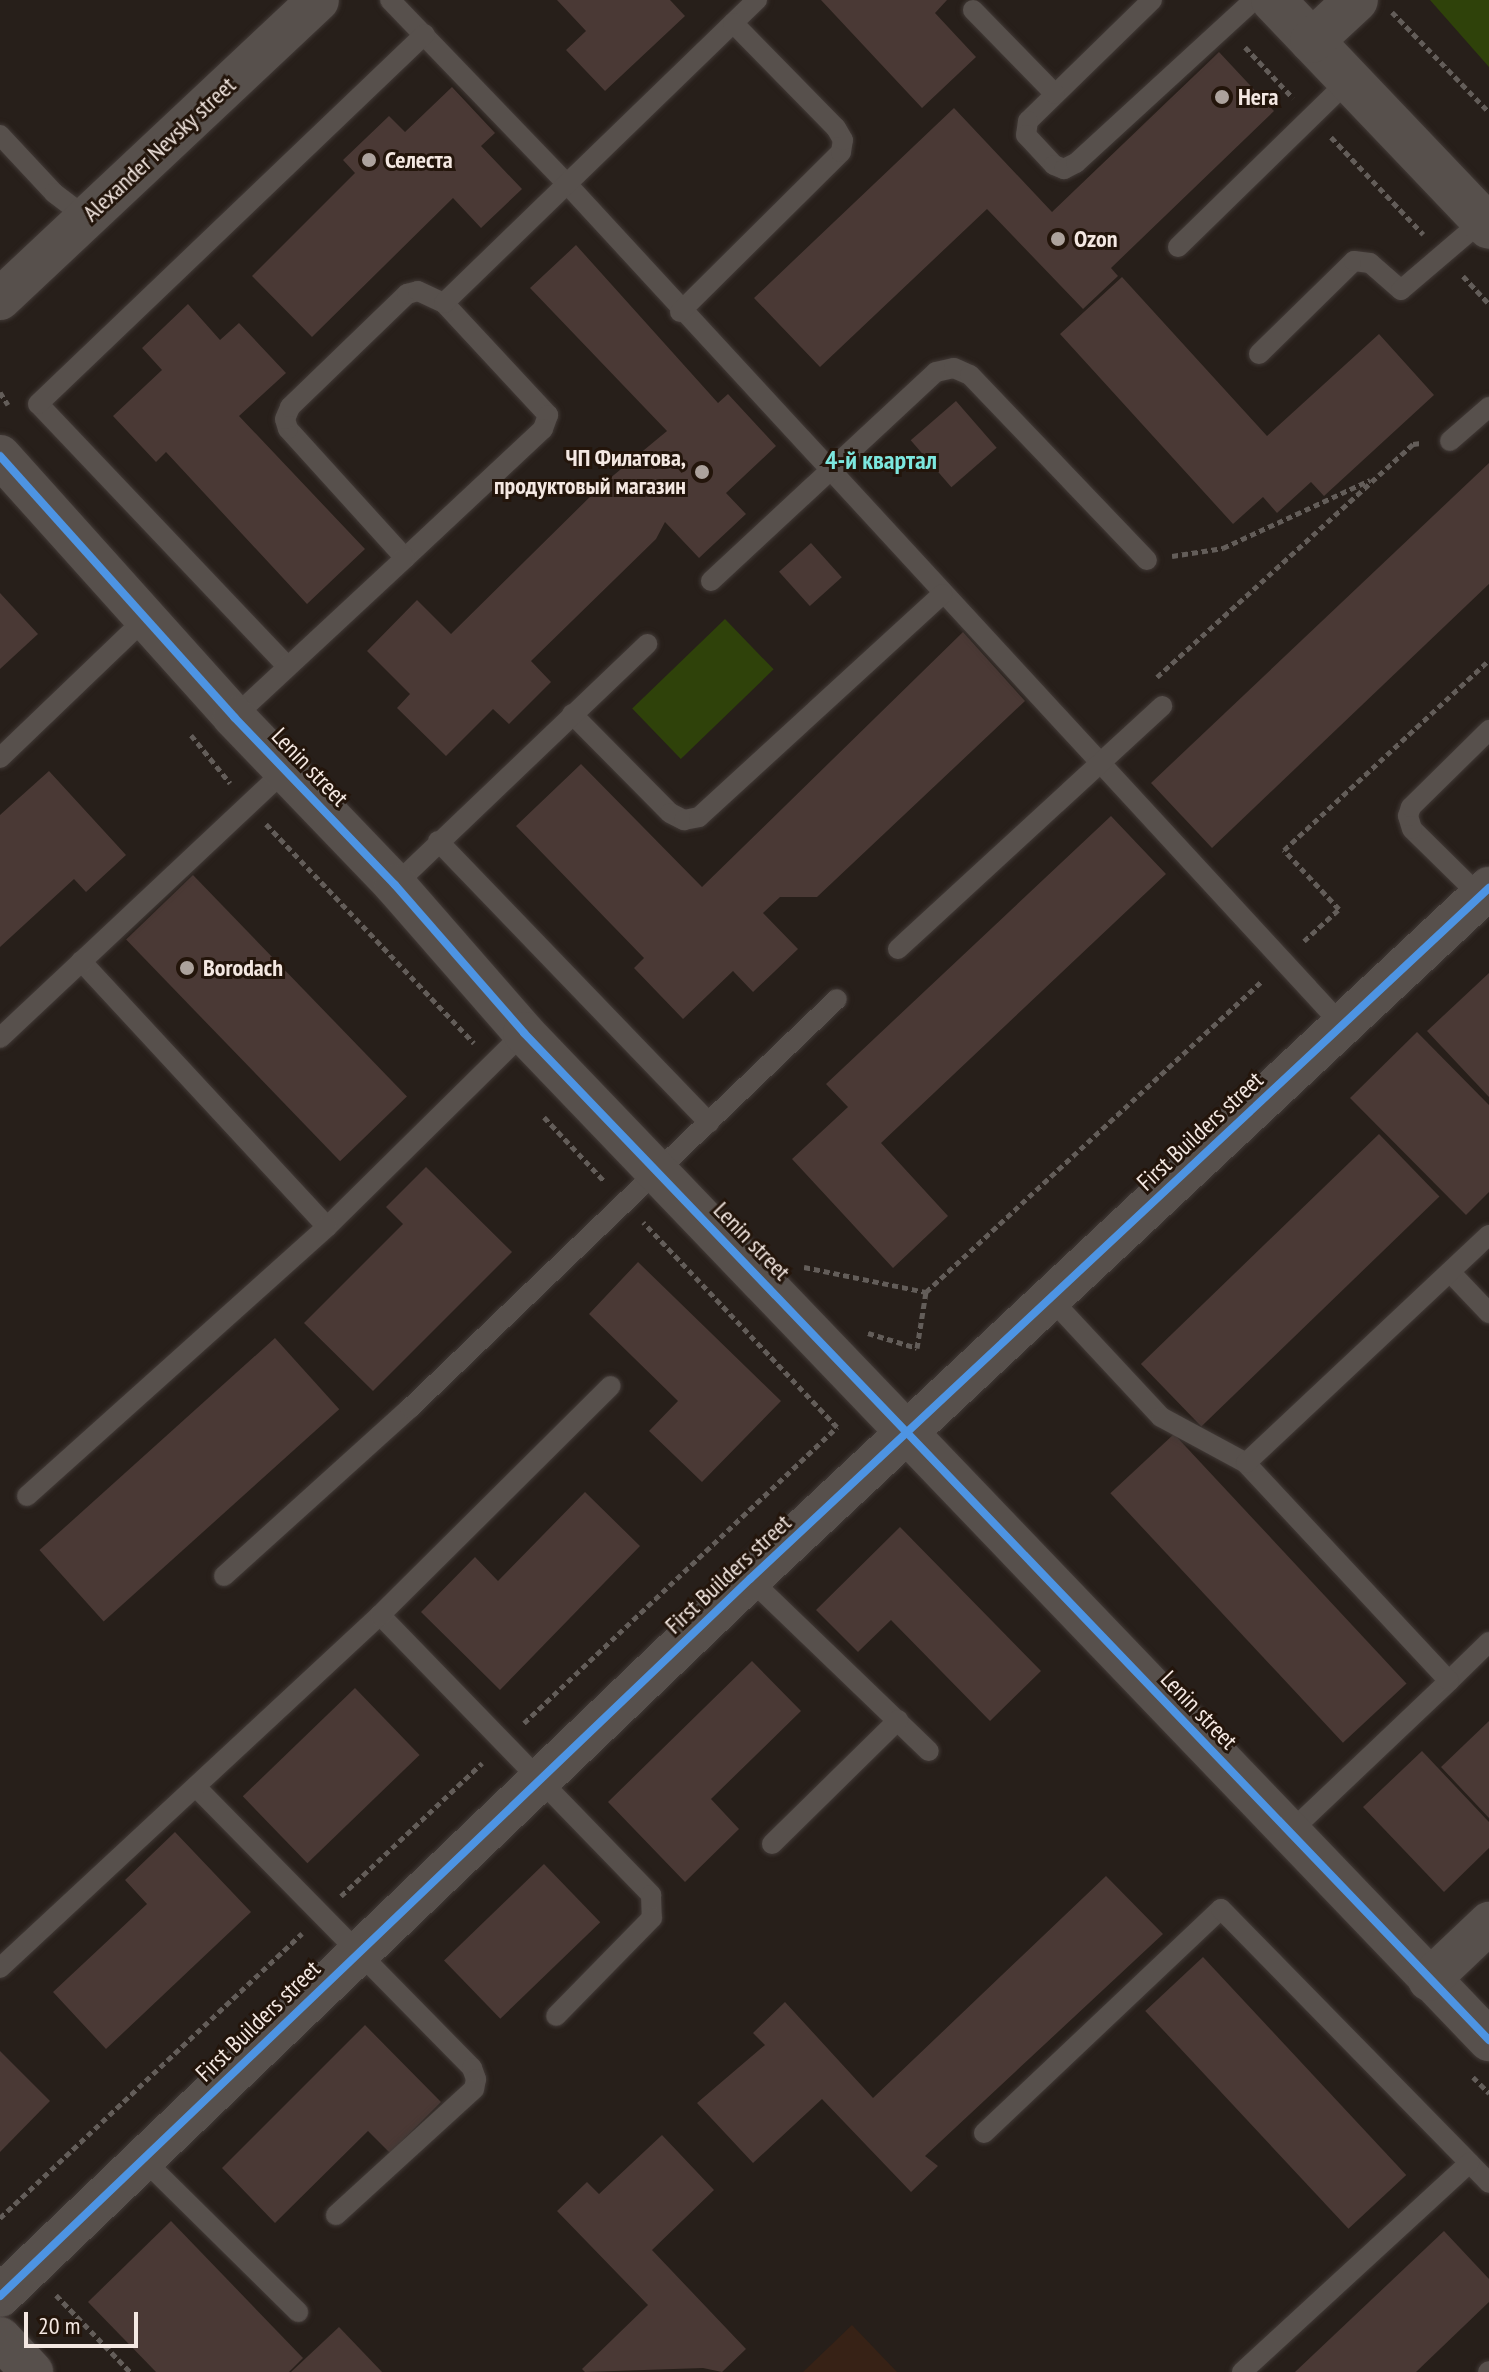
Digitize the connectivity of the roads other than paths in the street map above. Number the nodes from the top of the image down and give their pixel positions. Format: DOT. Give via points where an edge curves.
graph roads {
  1 [pos="318,0"];
  2 [pos="390,0"];
  3 [pos="757,0"];
  4 [pos="1152,0"];
  5 [pos="1254,0"];
  6 [pos="1273,0"];
  7 [pos="1356,0"];
  8 [pos="973,10"];
  9 [pos="733,23"];
  10 [pos="425,34"];
  11 [pos="1312,41"];
  12 [pos="1349,80"];
  13 [pos="1055,94"];
  14 [pos="0,135"];
  15 [pos="568,185"];
  16 [pos="87,218"];
  17 [pos="1486,223"];
  18 [pos="1178,247"];
  19 [pos="0,299"];
  20 [pos="444,303"];
  21 [pos="680,312"];
  22 [pos="1259,354"];
  23 [pos="1489,407"];
  24 [pos="1450,441"];
  25 [pos="0,456"];
  26 [pos="829,472"];
  27 [pos="405,558"];
  28 [pos="1147,560"];
  29 [pos="711,581"];
  30 [pos="942,594"];
  31 [pos="144,620"];
  32 [pos="647,644"];
  33 [pos="287,666"];
  34 [pos="1162,706"];
  35 [pos="572,714"];
  36 [pos="234,717"];
  37 [pos="1489,730"];
  38 [pos="0,758"];
  39 [pos="1099,762"];
  40 [pos="286,769"];
  41 [pos="438,841"];
  42 [pos="395,885"];
  43 [pos="1484,892"];
  44 [pos="898,949"];
  45 [pos="81,961"];
  46 [pos="837,999"];
  47 [pos="1342,1025"];
  48 [pos="524,1033"];
  49 [pos="0,1038"];
  50 [pos="709,1123"];
  51 [pos="658,1173"];
  52 [pos="327,1227"];
  53 [pos="1489,1235"];
  54 [pos="1450,1272"];
  55 [pos="1051,1299"];
  56 [pos="1489,1313"];
  57 [pos="611,1386"];
  58 [pos="908,1433"];
  59 [pos="1246,1463"];
  60 [pos="27,1496"];
  61 [pos="224,1576"];
  62 [pos="750,1579"];
  63 [pos="380,1615"];
  64 [pos="1489,1642"];
  65 [pos="1449,1681"];
  66 [pos="898,1720"];
  67 [pos="929,1751"];
  68 [pos="540,1781"];
  69 [pos="196,1787"];
  70 [pos="1289,1833"];
  71 [pos="772,1844"];
  72 [pos="1489,1923"];
  73 [pos="356,1953"];
  74 [pos="0,1968"];
  75 [pos="1429,1980"];
  76 [pos="556,2016"];
  77 [pos="1489,2040"];
  78 [pos="984,2133"];
  79 [pos="143,2159"];
  80 [pos="1469,2163"];
  81 [pos="1489,2183"];
  82 [pos="336,2215"];
  83 [pos="0,2296"];
  84 [pos="298,2312"];
  85 [pos="0,2338"];
  86 [pos="32,2372"];
  87 [pos="1242,2372"];
  1 -- 16 [label="street, Alexander Nevsky street"];
  2 -- 10 [label="lane"];
  3 -- 9 [label="lane"];
  4 -- 13 [label="lane"];
  5 -- 13 [label="lane" via="1064,169 1054,165 1024,129"];
  6 -- 11 [label="street"];
  7 -- 11 [label="street"];
  8 -- 13 [label="lane"];
  9 -- 15 [label="lane"];
  9 -- 21 [label="lane" via="836,128 843,140 841,152"];
  10 -- 15 [label="lane"];
  10 -- 33 [label="lane" via="38,404"];
  11 -- 12 [label="street"];
  12 -- 17 [label="street"];
  12 -- 18 [label="lane"];
  14 -- 16 [label="lane" via="54,193"];
  15 -- 20 [label="lane"];
  15 -- 21 [label="lane"];
  16 -- 19 [label="street, Alexander Nevsky street"];
  17 -- 22 [label="lane" via="1401,290 1370,263 1354,261"];
  20 -- 27 [label="lane" via="548,415 543,429"];
  20 -- 27 [label="lane" via="418,291 407,294 290,407 285,419 288,429"];
  21 -- 26 [label="lane"];
  23 -- 24 [label="lane"];
  25 -- 31 [label="street, Lenin street"];
  26 -- 28 [label="lane" via="936,372 954,368 970,375"];
  26 -- 29 [label="lane"];
  26 -- 30 [label="lane"];
  27 -- 33 [label="lane"];
  30 -- 35 [label="lane" via="699,817 684,820 670,813"];
  30 -- 39 [label="lane"];
  31 -- 36 [label="street, Lenin street"];
  31 -- 38 [label="lane"];
  32 -- 35 [label="lane"];
  33 -- 36 [label="lane"];
  34 -- 39 [label="lane"];
  35 -- 41 [label="lane"];
  36 -- 40 [label="street, Lenin street"];
  37 -- 43 [label="lane" via="1408,816 1412,829"];
  39 -- 44 [label="lane"];
  39 -- 47 [label="lane"];
  40 -- 42 [label="street, Lenin street"];
  40 -- 45 [label="lane"];
  41 -- 42 [label="lane"];
  41 -- 50 [label="lane"];
  42 -- 48 [label="street, Lenin street"];
  43 -- 47 [label="street, First Builders street"];
  45 -- 49 [label="lane"];
  45 -- 52 [label="lane"];
  46 -- 50 [label="lane"];
  47 -- 55 [label="street, First Builders street"];
  48 -- 51 [label="street, Lenin street"];
  48 -- 52 [label="lane"];
  50 -- 51 [label="lane"];
  51 -- 58 [label="street, Lenin street"];
  51 -- 61 [label="lane"];
  52 -- 60 [label="lane"];
  53 -- 54 [label="lane"];
  54 -- 56 [label="lane"];
  54 -- 59 [label="lane"];
  55 -- 58 [label="street, First Builders street"];
  55 -- 59 [label="lane" via="1161,1417"];
  57 -- 63 [label="lane"];
  58 -- 62 [label="street, First Builders street"];
  58 -- 70 [label="street, Lenin street"];
  59 -- 65 [label="lane"];
  62 -- 66 [label="lane"];
  62 -- 68 [label="street, First Builders street"];
  63 -- 68 [label="lane"];
  63 -- 69 [label="lane"];
  64 -- 65 [label="lane"];
  65 -- 70 [label="lane"];
  66 -- 67 [label="lane"];
  66 -- 71 [label="lane"];
  68 -- 73 [label="street, First Builders street"];
  68 -- 76 [label="lane" via="651,1895 656,1908"];
  69 -- 73 [label="lane"];
  69 -- 74 [label="lane"];
  70 -- 75 [label="street, Lenin street"];
  72 -- 75 [label="street"];
  73 -- 79 [label="street, First Builders street"];
  73 -- 82 [label="lane" via="472,2068 476,2079 474,2089"];
  75 -- 77 [label="street, Lenin street"];
  78 -- 80 [label="lane" via="1221,1909"];
  79 -- 83 [label="street, First Builders street"];
  79 -- 84 [label="lane"];
  80 -- 81 [label="lane"];
  80 -- 87 [label="lane"];
  85 -- 86 [label="street"];
}
